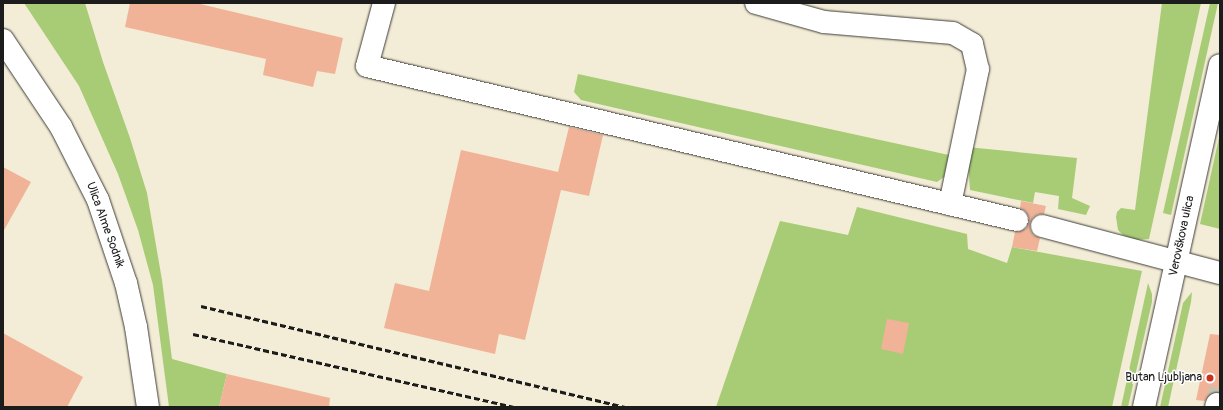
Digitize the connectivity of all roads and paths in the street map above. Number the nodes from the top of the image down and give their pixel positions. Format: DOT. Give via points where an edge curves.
graph roads {
  1 [pos="384,3"];
  2 [pos="756,3"];
  3 [pos="3,40"];
  4 [pos="1220,65"];
  5 [pos="950,204"];
  6 [pos="1018,220"];
  7 [pos="1042,226"];
  8 [pos="1176,262"];
  9 [pos="1220,273"];
  10 [pos="148,407"];
  11 [pos="1144,407"];
  1 -- 5 [label="street" via="367,66"];
  2 -- 5 [label="street" via="824,22 953,33 972,44 978,69"];
  3 -- 10 [label="street, Ulica Alme Sodnik" via="61,127 98,200 126,283 136,327"];
  4 -- 8 [label="street, Verovškova ulica"];
  5 -- 6 [label="street"];
  7 -- 8 [label="street"];
  8 -- 9 [label="street"];
  8 -- 11 [label="street, Verovškova ulica"];
}
